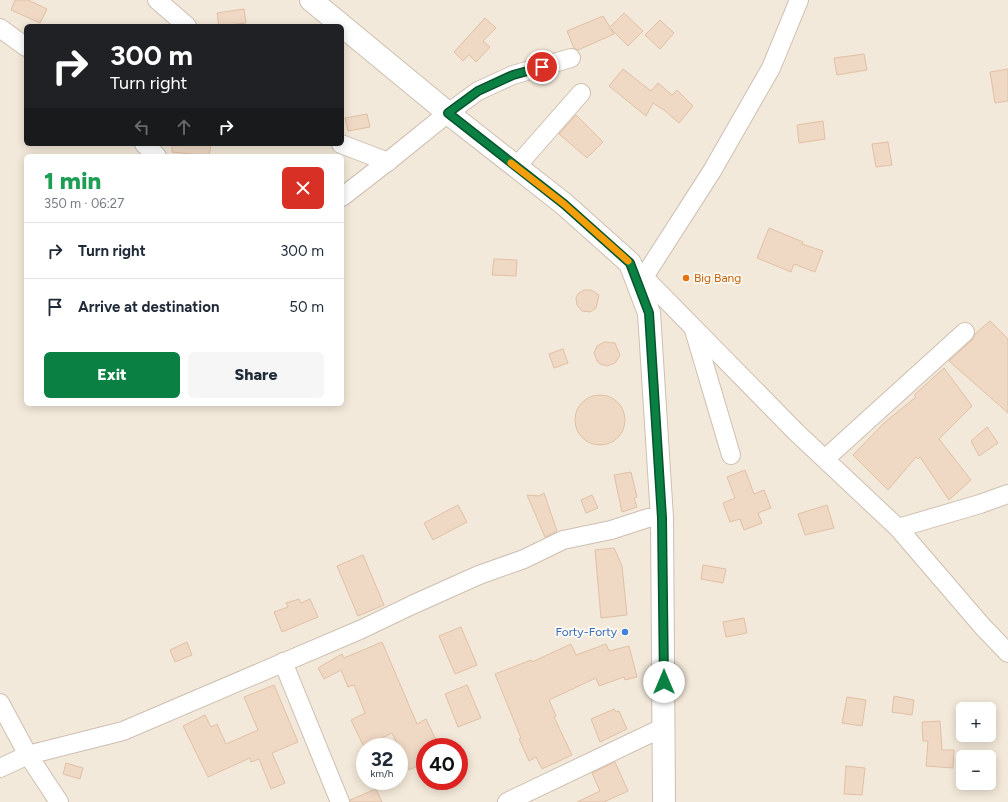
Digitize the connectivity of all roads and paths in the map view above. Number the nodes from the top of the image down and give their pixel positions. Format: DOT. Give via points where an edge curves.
graph roads {
  1 [pos="157,0"];
  2 [pos="311,0"];
  3 [pos="797,2"];
  4 [pos="185,24"];
  5 [pos="340,24"];
  6 [pos="344,27"];
  7 [pos="0,28"];
  8 [pos="24,46"];
  9 [pos="571,58"];
  10 [pos="581,93"];
  11 [pos="448,113"];
  12 [pos="344,145"];
  13 [pos="146,146"];
  14 [pos="155,154"];
  15 [pos="388,162"];
  16 [pos="516,167"];
  17 [pos="344,195"];
  18 [pos="637,270"];
  19 [pos="694,327"];
  20 [pos="965,332"];
  21 [pos="731,455"];
  22 [pos="825,459"];
  23 [pos="1008,494"];
  24 [pos="662,518"];
  25 [pos="898,528"];
  26 [pos="1008,654"];
  27 [pos="283,662"];
  28 [pos="0,703"];
  29 [pos="664,727"];
  30 [pos="28,754"];
  31 [pos="0,768"];
  32 [pos="59,802"];
  33 [pos="340,802"];
  34 [pos="507,802"];
  35 [pos="664,802"];
  1 -- 4 [label="street"];
  2 -- 5 [label="street"];
  3 -- 18 [label="street" via="771,68 712,171"];
  6 -- 11 [label="street"];
  7 -- 8 [label="street"];
  9 -- 11 [label="street" via="513,75 478,91"];
  10 -- 16 [label="street"];
  11 -- 15 [label="street"];
  11 -- 16 [label="street"];
  12 -- 15 [label="street"];
  13 -- 14 [label="street"];
  15 -- 17 [label="street"];
  16 -- 18 [label="street" via="564,204"];
  18 -- 19 [label="street"];
  18 -- 24 [label="street" via="649,313"];
  19 -- 21 [label="street"];
  19 -- 22 [label="street"];
  20 -- 22 [label="street"];
  22 -- 25 [label="street"];
  23 -- 25 [label="street"];
  24 -- 27 [label="street" via="648,518 610,530 563,540"];
  24 -- 29 [label="street"];
  25 -- 26 [label="street"];
  27 -- 30 [label="street" via="123,731"];
  27 -- 33 [label="street"];
  28 -- 30 [label="street"];
  29 -- 34 [label="street"];
  29 -- 35 [label="street"];
  30 -- 31 [label="street"];
  30 -- 32 [label="street"];
}
